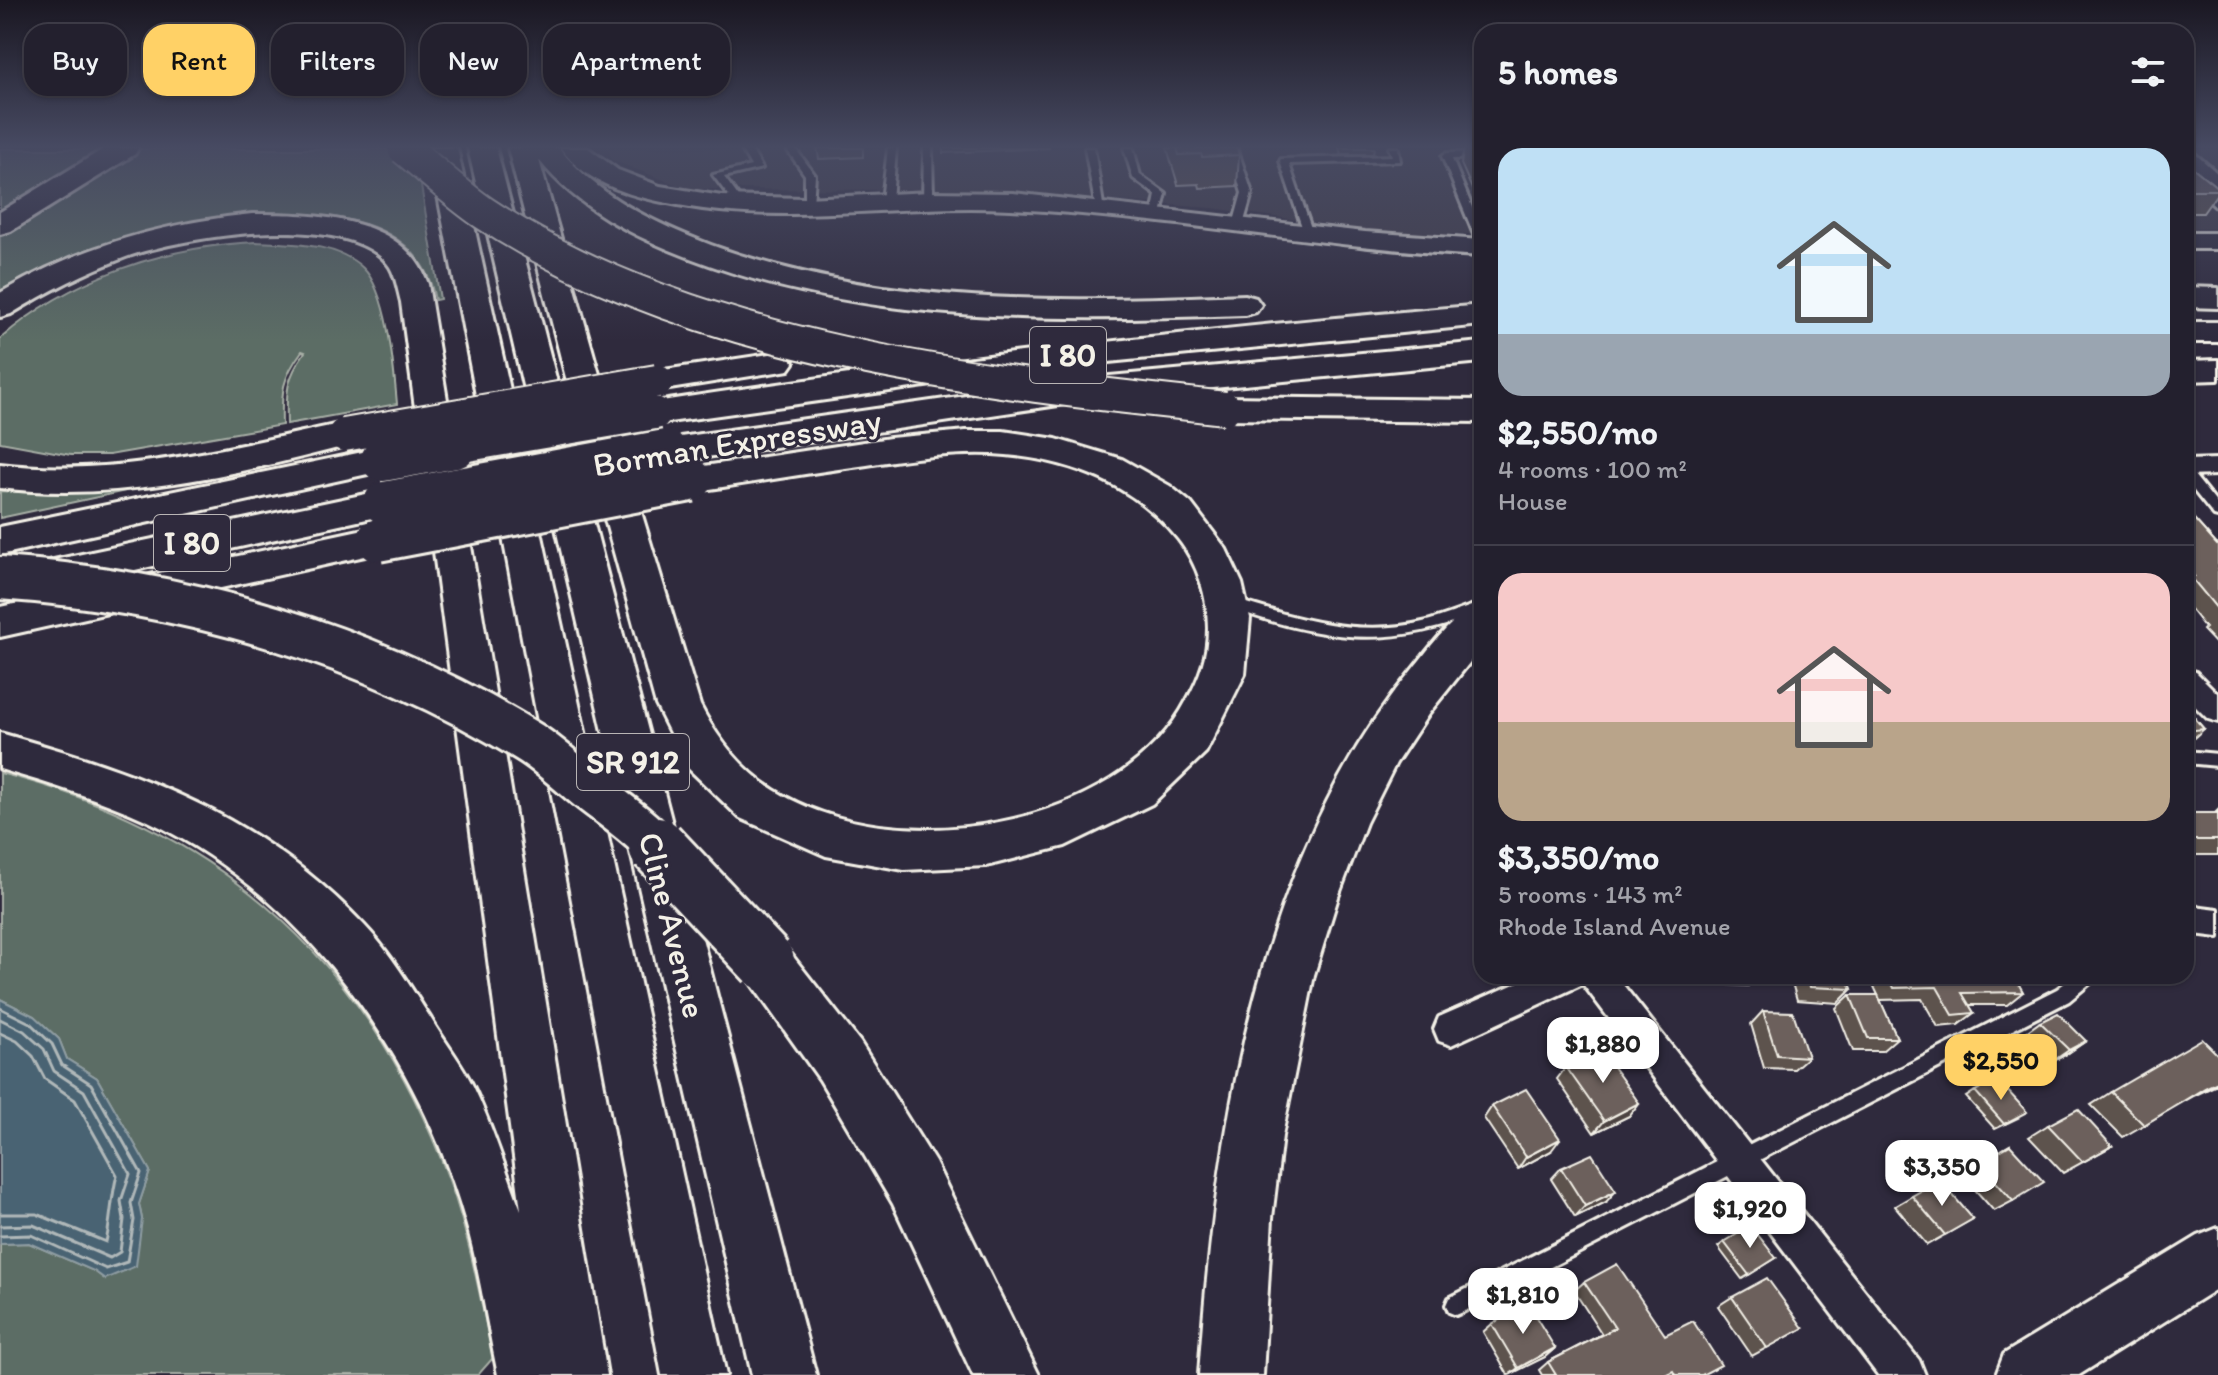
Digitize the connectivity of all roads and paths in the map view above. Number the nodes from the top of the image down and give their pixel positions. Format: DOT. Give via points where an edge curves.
graph roads {
  1 [pos="21,212"];
  2 [pos="456,212"];
  3 [pos="486,212"];
  4 [pos="498,212"];
  5 [pos="539,212"];
  6 [pos="614,212"];
  7 [pos="1131,212"];
  8 [pos="1242,212"];
  9 [pos="1301,212"];
  10 [pos="1157,215"];
  11 [pos="0,225"];
  12 [pos="1238,225"];
  13 [pos="1308,234"];
  14 [pos="2194,241"];
  15 [pos="2218,241"];
  16 [pos="1474,248"];
  17 [pos="1474,290"];
  18 [pos="2194,297"];
  19 [pos="2218,298"];
  20 [pos="1271,303"];
  21 [pos="0,307"];
  22 [pos="1474,316"];
  23 [pos="2194,332"];
  24 [pos="2218,332"];
  25 [pos="1474,353"];
  26 [pos="2194,366"];
  27 [pos="2218,367"];
  28 [pos="2194,370"];
  29 [pos="656,397"];
  30 [pos="1474,411"];
  31 [pos="679,466"];
  32 [pos="2218,467"];
  33 [pos="2194,470"];
  34 [pos="0,476"];
  35 [pos="2194,482"];
  36 [pos="2218,513"];
  37 [pos="382,521"];
  38 [pos="0,541"];
  39 [pos="0,578"];
  40 [pos="0,586"];
  41 [pos="1229,602"];
  42 [pos="1474,611"];
  43 [pos="0,622"];
  44 [pos="1474,629"];
  45 [pos="2194,688"];
  46 [pos="2218,711"];
  47 [pos="0,751"];
  48 [pos="2194,758"];
  49 [pos="2218,760"];
  50 [pos="2194,920"];
  51 [pos="2218,923"];
  52 [pos="1552,984"];
  53 [pos="1602,984"];
  54 [pos="2077,984"];
  55 [pos="1451,1029"];
  56 [pos="1739,1161"];
  57 [pos="2218,1256"];
  58 [pos="1456,1305"];
  59 [pos="530,1375"];
  60 [pos="575,1375"];
  61 [pos="694,1375"];
  62 [pos="784,1375"];
  63 [pos="1007,1375"];
  64 [pos="1231,1375"];
  65 [pos="1904,1375"];
  66 [pos="2025,1375"];
  1 -- 11 [label="highway"];
  2 -- 61 [label="highway, Cline Avenue / SR 912"];
  3 -- 30 [label="highway, bridge" via="611,279 703,313 894,363 979,379 1225,408"];
  4 -- 62 [label="highway, Cline Avenue / SR 912"];
  5 -- 41 [label="highway" via="678,705 703,753 741,792 790,824 858,844 925,851 997,845 1066,825 1121,799 1177,756 1216,701 1230,651"];
  6 -- 20 [label="highway" via="712,258 835,291 932,305 1031,311"];
  7 -- 10 [label="street"];
  8 -- 12 [label="lane"];
  9 -- 13 [label="lane"];
  10 -- 12 [label="street"];
  12 -- 13 [label="street"];
  13 -- 16 [label="street"];
  14 -- 15 [label="street"];
  17 -- 20 [label="highway"];
  18 -- 19 [label="highway"];
  20 -- 29 [label="highway" via="899,346"];
  21 -- 60 [label="highway" via="106,254 193,231 252,224 288,223 354,233 398,257 410,274"];
  22 -- 29 [label="highway, Borman Expressway / I 80"];
  23 -- 24 [label="highway"];
  25 -- 31 [label="highway, Borman Expressway / I 80" via="1099,388"];
  26 -- 27 [label="highway"];
  27 -- 28 [label="highway"];
  29 -- 34 [label="highway, bridge" via="344,435 131,476 47,482"];
  29 -- 38 [label="highway, Borman Expressway / I 80, bridge"];
  31 -- 37 [label="highway, bridge"];
  31 -- 41 [label="highway" via="964,442 1045,448 1129,478 1161,499 1190,525 1212,556"];
  32 -- 33 [label="street"];
  35 -- 36 [label="lane"];
  37 -- 40 [label="highway, I 80"];
  37 -- 43 [label="highway"];
  39 -- 63 [label="highway, bridge" via="72,583 198,605 336,646 529,742 654,842 766,962 840,1061 914,1183"];
  41 -- 42 [label="lane" via="1287,623 1362,635 1408,631"];
  44 -- 64 [label="highway" via="1439,666 1378,753 1328,857 1289,971 1258,1117 1235,1276"];
  45 -- 46 [label="street"];
  47 -- 59 [label="highway" via="94,778 167,808 290,886 348,944 452,1104 499,1232"];
  48 -- 49 [label="lane"];
  50 -- 51 [label="street"];
  52 -- 55 [label="street"];
  53 -- 56 [label="street"];
  54 -- 56 [label="lane"];
  56 -- 58 [label="lane"];
  56 -- 65 [label="street"];
  57 -- 66 [label="street"];
}
